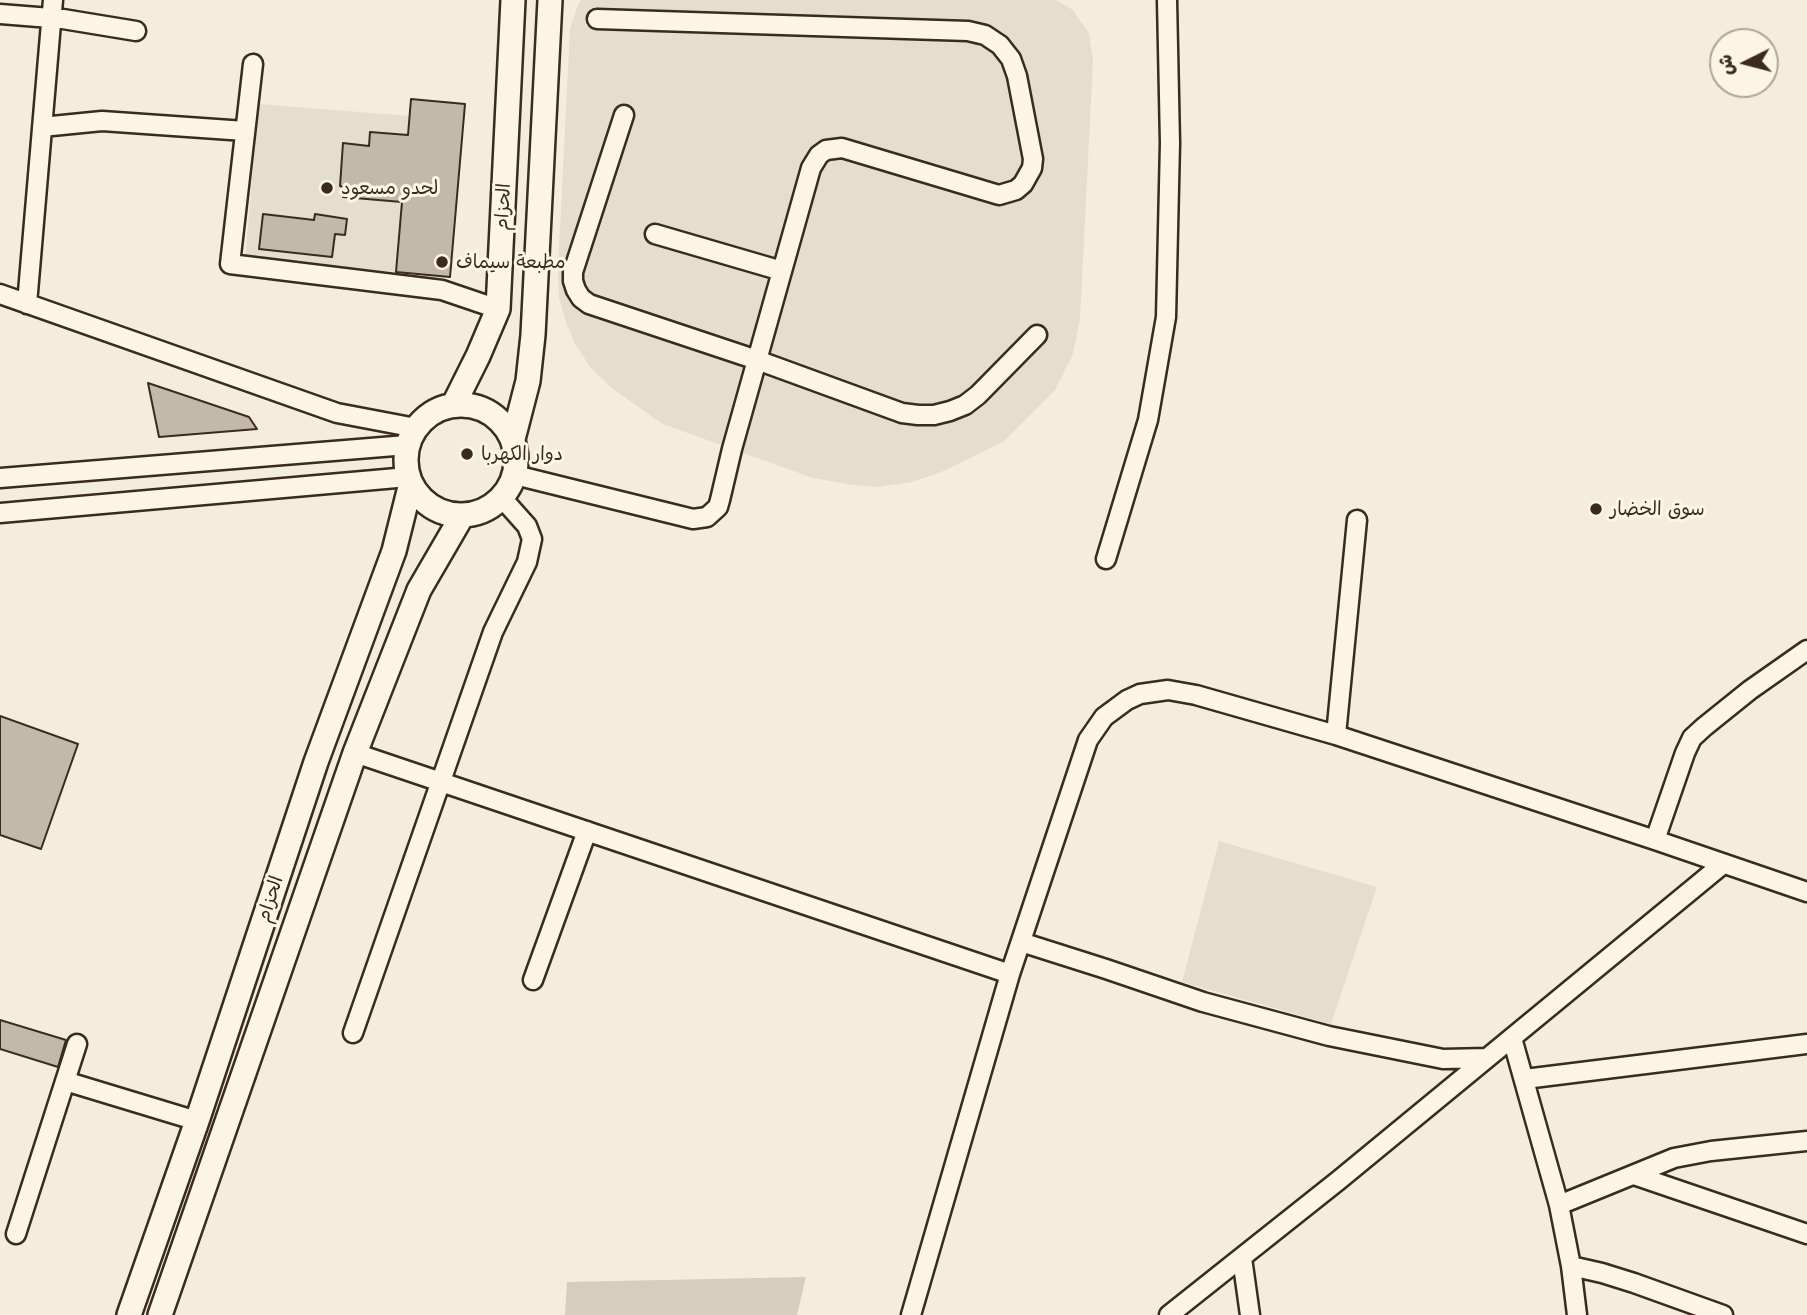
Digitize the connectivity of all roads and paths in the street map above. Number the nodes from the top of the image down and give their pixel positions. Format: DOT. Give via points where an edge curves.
graph roads {
  1 [pos="513,0"];
  2 [pos="550,0"];
  3 [pos="1167,0"];
  4 [pos="52,9"];
  5 [pos="0,15"];
  6 [pos="597,19"];
  7 [pos="136,31"];
  8 [pos="253,64"];
  9 [pos="624,115"];
  10 [pos="42,127"];
  11 [pos="245,131"];
  12 [pos="655,234"];
  13 [pos="782,271"];
  14 [pos="0,294"];
  15 [pos="27,304"];
  16 [pos="498,309"];
  17 [pos="1037,335"];
  18 [pos="757,360"];
  19 [pos="454,404"];
  20 [pos="411,437"];
  21 [pos="513,439"];
  22 [pos="515,475"];
  23 [pos="0,478"];
  24 [pos="410,480"];
  25 [pos="502,498"];
  26 [pos="0,513"];
  27 [pos="462,516"];
  28 [pos="1357,520"];
  29 [pos="1106,559"];
  30 [pos="1807,650"];
  31 [pos="1336,735"];
  32 [pos="316,762"];
  33 [pos="352,763"];
  34 [pos="440,782"];
  35 [pos="587,831"];
  36 [pos="1656,840"];
  37 [pos="1723,864"];
  38 [pos="1807,892"];
  39 [pos="1021,943"];
  40 [pos="1010,974"];
  41 [pos="533,980"];
  42 [pos="353,1033"];
  43 [pos="1512,1038"];
  44 [pos="77,1044"];
  45 [pos="1807,1044"];
  46 [pos="1487,1058"];
  47 [pos="1525,1079"];
  48 [pos="65,1081"];
  49 [pos="197,1121"];
  50 [pos="1807,1141"];
  51 [pos="1634,1175"];
  52 [pos="1559,1205"];
  53 [pos="16,1234"];
  54 [pos="1807,1234"];
  55 [pos="1242,1258"];
  56 [pos="1571,1266"];
  57 [pos="129,1315"];
  58 [pos="160,1315"];
  59 [pos="911,1315"];
  60 [pos="1169,1315"];
  61 [pos="1250,1315"];
  62 [pos="1577,1315"];
  63 [pos="1723,1315"];
  1 -- 16 [label="main road, الحزام"];
  2 -- 21 [label="main road" via="533,335 528,381"];
  3 -- 29 [label="street" via="1166,317 1148,419"];
  4 -- 5 [label="street"];
  4 -- 7 [label="street"];
  4 -- 10 [label="street"];
  6 -- 13 [label="street" via="968,31 993,40 1012,59 1032,159 1023,184 999,195 850,150 826,150 811,168"];
  8 -- 11 [label="street"];
  9 -- 18 [label="street" via="573,272 576,290 589,304"];
  10 -- 11 [label="street" via="102,121"];
  10 -- 15 [label="street"];
  11 -- 16 [label="street" via="230,264 442,290"];
  12 -- 13 [label="street"];
  13 -- 18 [label="street"];
  14 -- 15 [label="street"];
  15 -- 20 [label="street"];
  16 -- 19 [label="main road, الحزام"];
  17 -- 18 [label="street" via="978,395 934,415 902,413"];
  18 -- 22 [label="street" via="718,507 707,517 693,519"];
  19 -- 20 [label="main road" via="433,412"];
  19 -- 21 [label="main road" via="490,412"];
  20 -- 23 [label="street"];
  20 -- 24 [label="main road" via="405,461"];
  21 -- 22 [label="main road"];
  22 -- 25 [label="main road"];
  24 -- 26 [label="street"];
  24 -- 27 [label="main road" via="419,497 432,507"];
  24 -- 32 [label="main road, الحزام" via="394,551"];
  25 -- 27 [label="main road" via="491,508"];
  25 -- 34 [label="street" via="527,526 531,550 493,632"];
  27 -- 33 [label="main road, الحزام" via="419,590"];
  28 -- 31 [label="street"];
  30 -- 36 [label="street" via="1692,738"];
  31 -- 36 [label="street"];
  31 -- 39 [label="street" via="1182,691 1147,693 1115,707 1088,740"];
  32 -- 33 [label="main road"];
  32 -- 49 [label="main road, الحزام"];
  33 -- 34 [label="street"];
  33 -- 58 [label="main road, الحزام"];
  34 -- 35 [label="street"];
  34 -- 42 [label="street"];
  35 -- 40 [label="street"];
  35 -- 41 [label="street"];
  36 -- 37 [label="street"];
  37 -- 38 [label="street"];
  37 -- 43 [label="street"];
  39 -- 40 [label="street"];
  39 -- 46 [label="street" via="1203,1002 1329,1036 1443,1059"];
  40 -- 59 [label="street"];
  43 -- 46 [label="street"];
  43 -- 47 [label="street"];
  44 -- 48 [label="street"];
  45 -- 47 [label="street"];
  46 -- 55 [label="street"];
  47 -- 52 [label="street"];
  48 -- 49 [label="street"];
  48 -- 53 [label="street"];
  49 -- 57 [label="main road, الحزام"];
  50 -- 51 [label="street" via="1700,1153"];
  51 -- 52 [label="street"];
  51 -- 54 [label="street"];
  52 -- 56 [label="street"];
  55 -- 60 [label="street"];
  55 -- 61 [label="street"];
  56 -- 62 [label="street"];
  56 -- 63 [label="street"];
}
